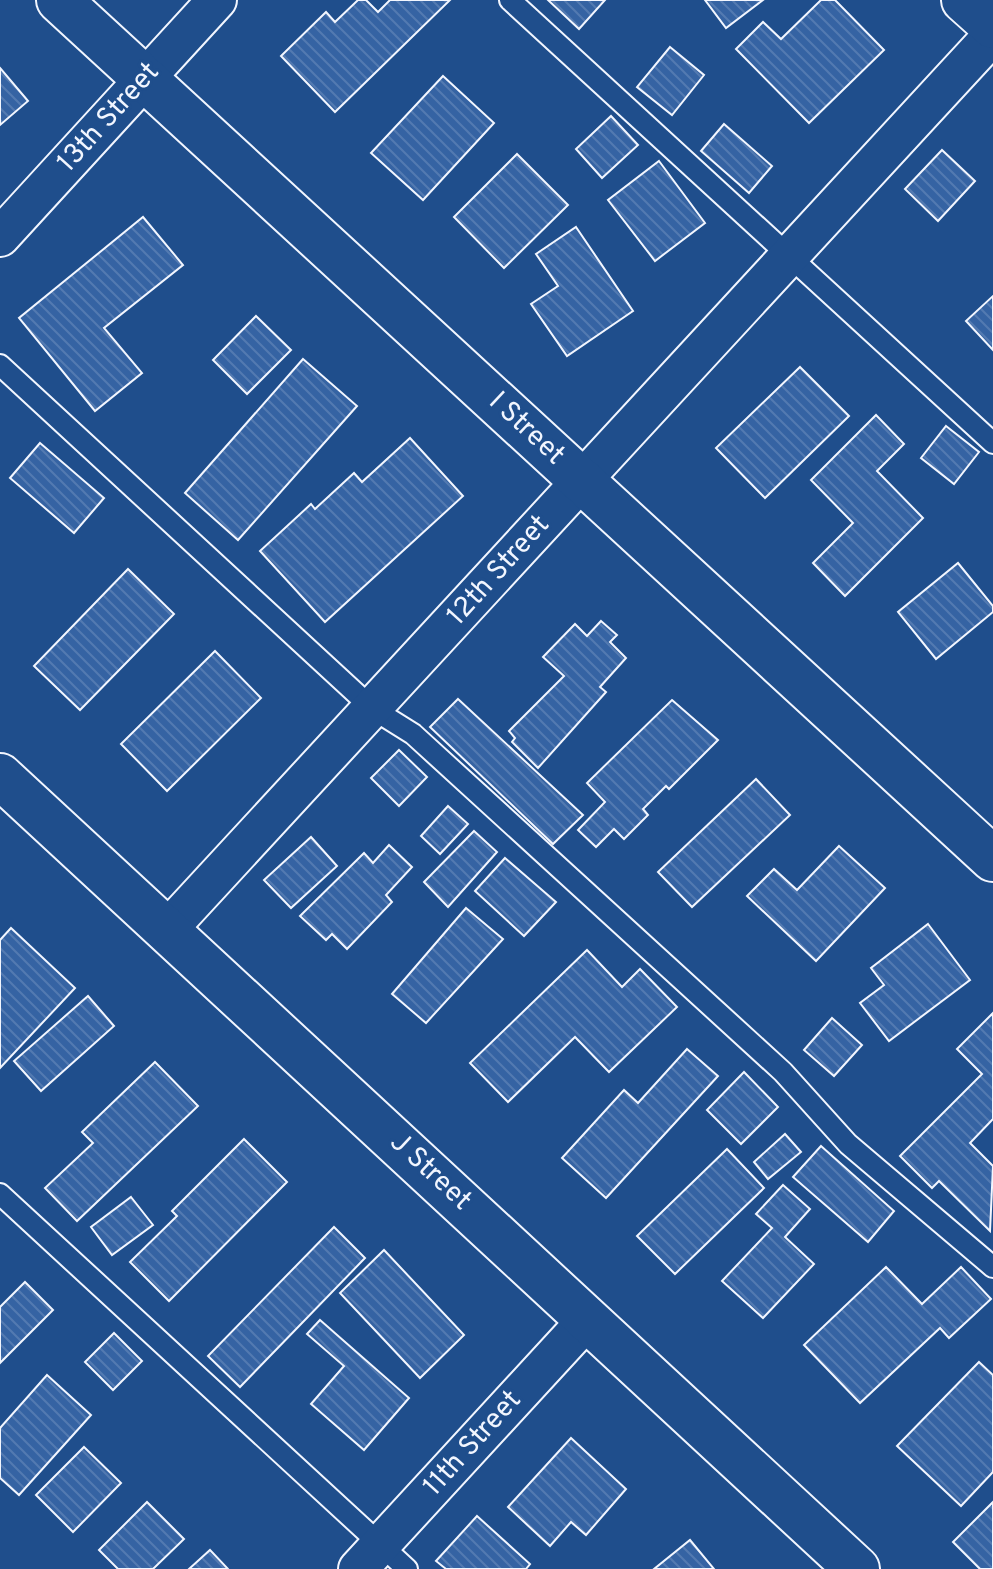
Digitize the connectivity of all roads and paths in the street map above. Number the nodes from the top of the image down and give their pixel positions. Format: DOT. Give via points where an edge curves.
graph roads {
  1 [pos="59,0"];
  2 [pos="217,0"];
  3 [pos="510,0"];
  4 [pos="964,0"];
  5 [pos="993,26"];
  6 [pos="993,35"];
  7 [pos="144,79"];
  8 [pos="0,237"];
  9 [pos="789,256"];
  10 [pos="0,365"];
  11 [pos="993,443"];
  12 [pos="582,481"];
  13 [pos="373,709"];
  14 [pos="0,776"];
  15 [pos="993,859"];
  16 [pos="168,929"];
  17 [pos="0,1194"];
  18 [pos="993,1267"];
  19 [pos="588,1319"];
  20 [pos="382,1561"];
  21 [pos="857,1569"];
  1 -- 7 [label="main road, I Street"];
  2 -- 7 [label="street, 13th Street"];
  3 -- 9 [label="lane"];
  4 -- 5 [label="main road"];
  6 -- 9 [label="street, 12th Street"];
  7 -- 8 [label="street, 13th Street"];
  7 -- 12 [label="main road, I Street"];
  9 -- 11 [label="lane"];
  9 -- 12 [label="street, 12th Street"];
  10 -- 13 [label="lane"];
  12 -- 13 [label="street, 12th Street"];
  12 -- 15 [label="main road, I Street"];
  13 -- 16 [label="street, 12th Street"];
  13 -- 18 [label="lane" via="424,745 783,1072 848,1144"];
  14 -- 16 [label="main road, J Street"];
  16 -- 19 [label="main road, J Street"];
  17 -- 20 [label="lane"];
  19 -- 20 [label="street, 11th Street"];
  19 -- 21 [label="main road, J Street"];
}
